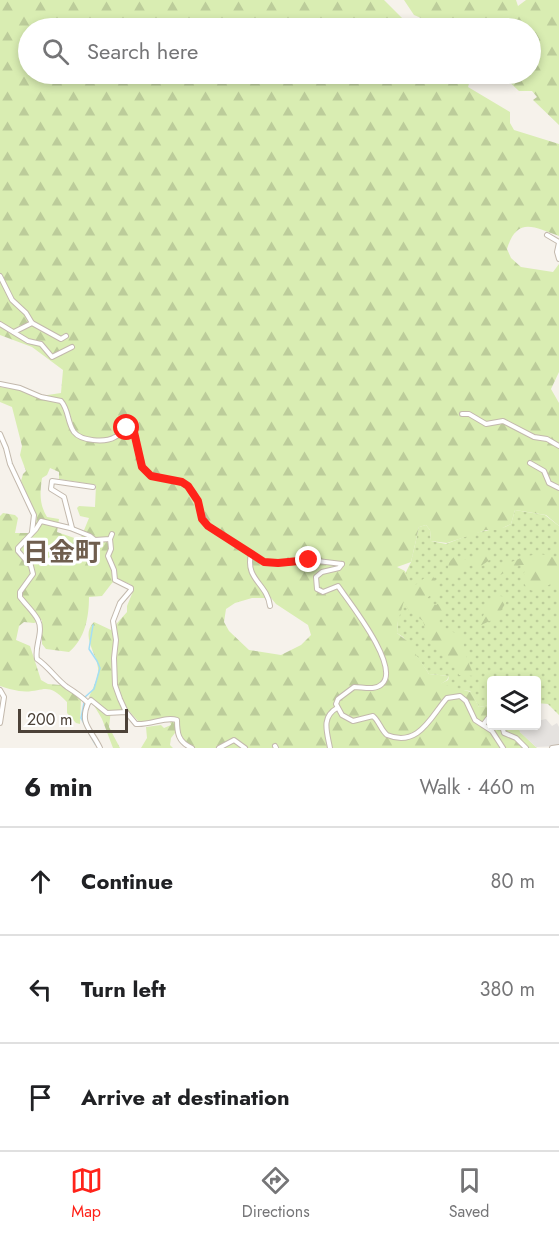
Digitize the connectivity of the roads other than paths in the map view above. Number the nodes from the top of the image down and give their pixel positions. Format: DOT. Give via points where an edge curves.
graph roads {
  1 [pos="547,235"];
  2 [pos="559,243"];
  3 [pos="559,259"];
  4 [pos="0,276"];
  5 [pos="32,323"];
  6 [pos="0,324"];
  7 [pos="14,332"];
  8 [pos="66,336"];
  9 [pos="72,347"];
  10 [pos="0,384"];
  11 [pos="462,414"];
  12 [pos="0,434"];
  13 [pos="559,446"];
  14 [pos="530,463"];
  15 [pos="93,487"];
  16 [pos="559,488"];
  17 [pos="72,528"];
  18 [pos="32,533"];
  19 [pos="112,534"];
  20 [pos="110,539"];
  21 [pos="251,554"];
  22 [pos="270,606"];
  23 [pos="0,690"];
  24 [pos="88,703"];
  25 [pos="337,708"];
  26 [pos="126,712"];
  27 [pos="487,720"];
  28 [pos="0,723"];
  29 [pos="483,725"];
  30 [pos="502,730"];
  31 [pos="559,747"];
  32 [pos="100,748"];
  33 [pos="192,748"];
  34 [pos="219,748"];
  35 [pos="245,748"];
  36 [pos="330,748"];
  37 [pos="503,748"];
  38 [pos="526,748"];
  39 [pos="552,748"];
  1 -- 2 [label="street"];
  2 -- 3 [label="street"];
  4 -- 5 [label="street" via="12,300"];
  5 -- 7 [label="street"];
  5 -- 8 [label="street" via="61,339"];
  6 -- 7 [label="street"];
  7 -- 9 [label="street" via="41,344 52,357"];
  10 -- 21 [label="street" via="61,401 74,431 85,440 111,439 131,429 142,467 148,474 188,486 208,526"];
  11 -- 13 [label="street" via="486,424 503,422"];
  12 -- 18 [label="street" via="34,515"];
  14 -- 16 [label="street" via="544,471 549,483"];
  15 -- 17 [label="street" via="52,480 51,489 64,497"];
  17 -- 18 [label="street" via="41,521"];
  17 -- 20 [label="street" via="95,540"];
  18 -- 24 [label="street" via="18,551 33,574 20,597 39,621 37,659"];
  19 -- 20 [label="street"];
  20 -- 26 [label="street" via="108,556 115,580 131,588 113,621 116,685"];
  21 -- 22 [label="street" via="250,571 267,594"];
  21 -- 25 [label="street" via="271,563 309,560 342,564 318,574 317,589 323,592 338,586 379,648 386,674 379,686 351,688 337,701"];
  23 -- 28 [label="street" via="4,697"];
  24 -- 26 [label="street" via="92,700 107,713"];
  24 -- 32 [label="street" via="84,719"];
  25 -- 29 [label="street" via="346,719 357,721 374,716 388,735 412,740 421,734 447,698 456,696 464,698"];
  25 -- 36 [label="street" via="326,720"];
  26 -- 33 [label="street" via="136,724 174,718 177,735"];
  27 -- 29 [label="street"];
  29 -- 37 [label="street"];
  30 -- 38 [label="street"];
  31 -- 39 [label="street"];
  34 -- 35 [label="street" via="234,740"];
}
